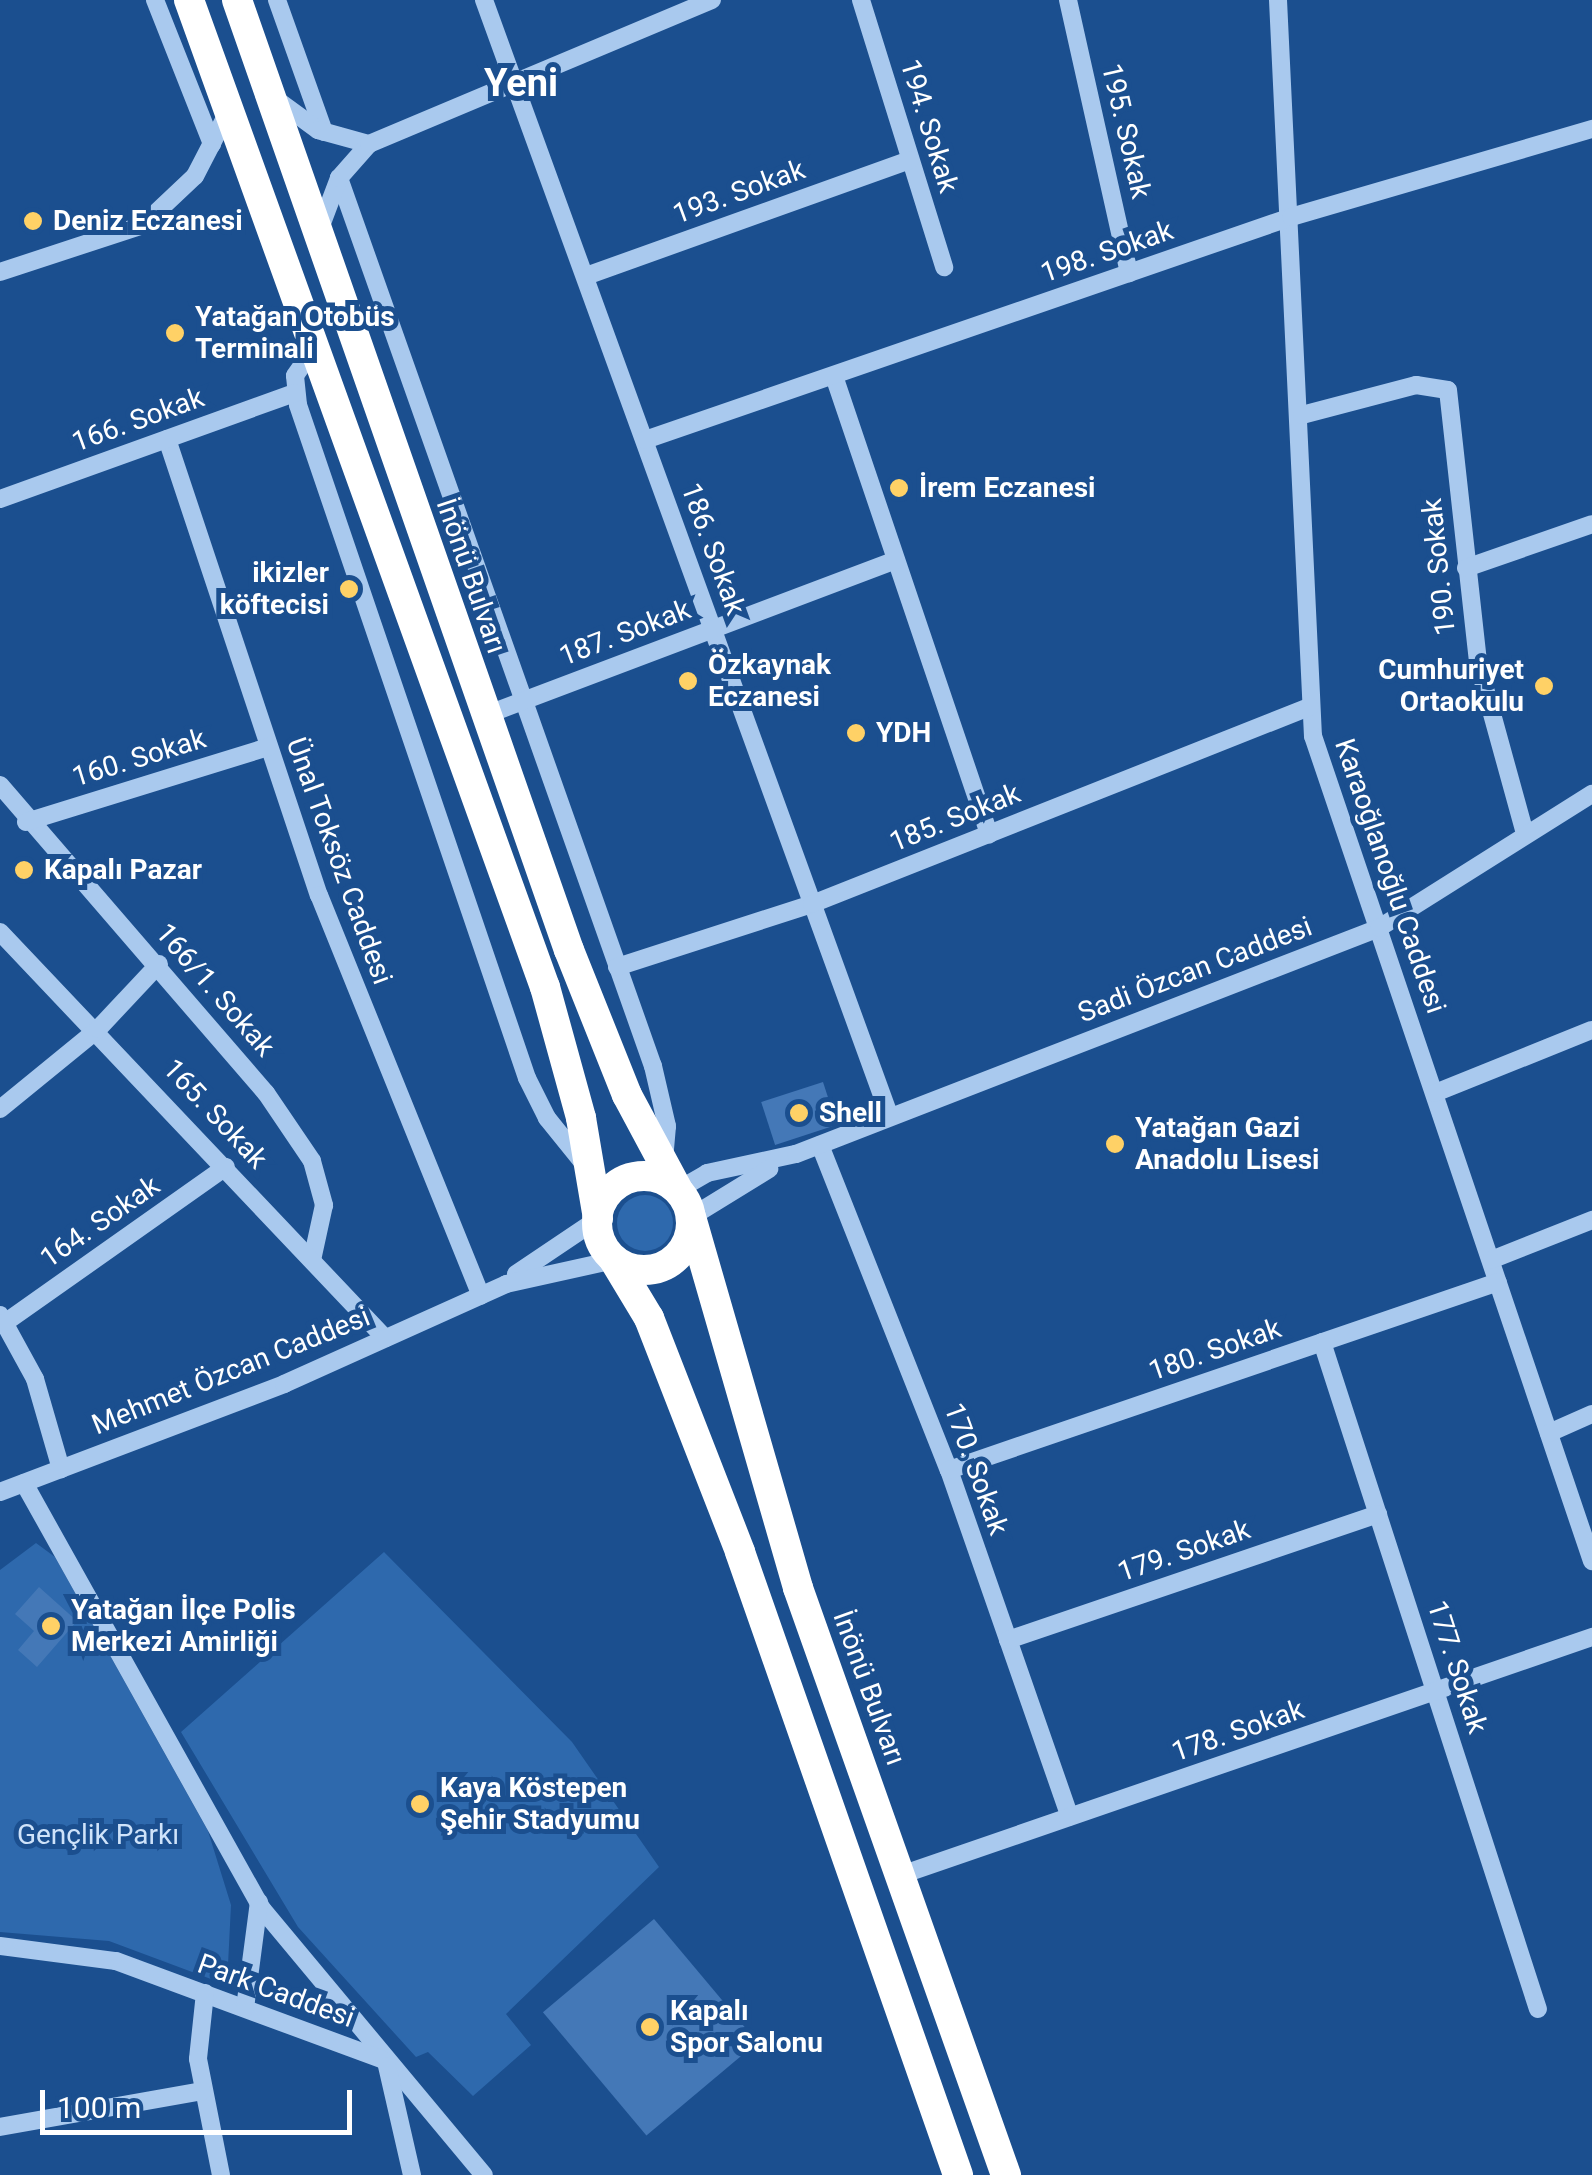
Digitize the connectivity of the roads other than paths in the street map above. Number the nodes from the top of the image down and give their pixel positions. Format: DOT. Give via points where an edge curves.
graph roads {
  1 [pos="155,0"];
  2 [pos="189,0"];
  3 [pos="237,0"];
  4 [pos="277,0"];
  5 [pos="484,0"];
  6 [pos="712,0"];
  7 [pos="861,0"];
  8 [pos="1068,0"];
  9 [pos="1278,0"];
  10 [pos="516,78"];
  11 [pos="270,92"];
  12 [pos="228,114"];
  13 [pos="1592,129"];
  14 [pos="324,132"];
  15 [pos="212,144"];
  16 [pos="370,144"];
  17 [pos="910,160"];
  18 [pos="339,178"];
  19 [pos="1291,218"];
  20 [pos="319,235"];
  21 [pos="944,267"];
  22 [pos="0,272"];
  23 [pos="1130,274"];
  24 [pos="586,276"];
  25 [pos="314,347"];
  26 [pos="834,376"];
  27 [pos="295,393"];
  28 [pos="1302,415"];
  29 [pos="166,439"];
  30 [pos="645,440"];
  31 [pos="0,499"];
  32 [pos="1592,524"];
  33 [pos="896,560"];
  34 [pos="1466,568"];
  35 [pos="713,630"];
  36 [pos="522,702"];
  37 [pos="1310,707"];
  38 [pos="486,715"];
  39 [pos="268,747"];
  40 [pos="0,785"];
  41 [pos="1592,794"];
  42 [pos="26,822"];
  43 [pos="989,834"];
  44 [pos="1526,834"];
  45 [pos="812,904"];
  46 [pos="1379,928"];
  47 [pos="0,932"];
  48 [pos="159,964"];
  49 [pos="617,966"];
  50 [pos="98,1029"];
  51 [pos="1592,1030"];
  52 [pos="1434,1093"];
  53 [pos="0,1109"];
  54 [pos="890,1117"];
  55 [pos="820,1144"];
  56 [pos="796,1154"];
  57 [pos="226,1166"];
  58 [pos="591,1172"];
  59 [pos="677,1191"];
  60 [pos="598,1219"];
  61 [pos="1592,1220"];
  62 [pos="312,1260"];
  63 [pos="614,1260"];
  64 [pos="1490,1260"];
  65 [pos="1498,1282"];
  66 [pos="481,1295"];
  67 [pos="3,1318"];
  68 [pos="385,1338"];
  69 [pos="1322,1342"];
  70 [pos="1592,1414"];
  71 [pos="1549,1433"];
  72 [pos="60,1469"];
  73 [pos="949,1470"];
  74 [pos="24,1483"];
  75 [pos="0,1492"];
  76 [pos="1378,1514"];
  77 [pos="1592,1561"];
  78 [pos="1592,1637"];
  79 [pos="1008,1640"];
  80 [pos="1437,1693"];
  81 [pos="1070,1817"];
  82 [pos="901,1875"];
  83 [pos="259,1902"];
  84 [pos="0,1946"];
  85 [pos="205,1993"];
  86 [pos="246,2008"];
  87 [pos="1538,2009"];
  88 [pos="386,2061"];
  89 [pos="202,2091"];
  90 [pos="0,2126"];
  91 [pos="221,2175"];
  92 [pos="412,2175"];
  93 [pos="484,2175"];
  94 [pos="958,2175"];
  95 [pos="1006,2175"];
  1 -- 15 [label="street"];
  2 -- 12 [label="highway"];
  3 -- 11 [label="highway, İnönü Bulvarı"];
  4 -- 14 [label="street"];
  5 -- 10 [label="street, 186. Sokak"];
  6 -- 10 [label="street"];
  7 -- 17 [label="street, 194. Sokak"];
  8 -- 23 [label="street, 195. Sokak"];
  9 -- 19 [label="street, Karaoğlanoğlu Caddesi"];
  10 -- 16 [label="street"];
  10 -- 24 [label="street, 186. Sokak"];
  11 -- 14 [label="street"];
  11 -- 20 [label="highway, İnönü Bulvarı"];
  12 -- 15 [label="street"];
  12 -- 25 [label="highway"];
  13 -- 19 [label="street, 198. Sokak"];
  14 -- 16 [label="street"];
  15 -- 22 [label="street" via="195,176 143,226"];
  16 -- 18 [label="street"];
  17 -- 21 [label="street, 194. Sokak"];
  17 -- 24 [label="street, 193. Sokak"];
  18 -- 20 [label="street"];
  18 -- 36 [label="street, İnönü Bulvarı"];
  19 -- 23 [label="street, 198. Sokak"];
  19 -- 28 [label="street, Karaoğlanoğlu Caddesi"];
  20 -- 38 [label="highway, İnönü Bulvarı"];
  23 -- 26 [label="street, 198. Sokak"];
  24 -- 30 [label="street, 186. Sokak"];
  25 -- 27 [label="street" via="298,368"];
  25 -- 58 [label="highway" via="545,987"];
  26 -- 30 [label="street, 198. Sokak"];
  26 -- 33 [label="street"];
  27 -- 29 [label="street, 166. Sokak"];
  27 -- 58 [label="street" via="528,1078 548,1118"];
  28 -- 34 [label="street, 190. Sokak" via="1424,383 1444,386 1453,409"];
  28 -- 37 [label="street, Karaoğlanoğlu Caddesi"];
  29 -- 31 [label="street, 166. Sokak"];
  29 -- 39 [label="street, Ünal Toksöz Caddesi"];
  30 -- 35 [label="street, 186. Sokak"];
  32 -- 34 [label="street"];
  33 -- 35 [label="street, 187. Sokak"];
  33 -- 43 [label="street"];
  34 -- 44 [label="street, 190. Sokak" via="1478,663"];
  35 -- 36 [label="street, 187. Sokak"];
  35 -- 45 [label="street, 186. Sokak"];
  36 -- 38 [label="street, 187. Sokak"];
  36 -- 49 [label="street, İnönü Bulvarı"];
  37 -- 43 [label="street, 185. Sokak"];
  37 -- 46 [label="street, Karaoğlanoğlu Caddesi" via="1324,779"];
  38 -- 59 [label="highway, İnönü Bulvarı" via="588,998"];
  39 -- 42 [label="street, 160. Sokak"];
  39 -- 66 [label="street, Ünal Toksöz Caddesi" via="338,943"];
  40 -- 42 [label="street, 166/1. Sokak"];
  41 -- 44 [label="street, Sadi Özcan Caddesi"];
  42 -- 48 [label="street, 166/1. Sokak"];
  43 -- 45 [label="street, 185. Sokak"];
  44 -- 46 [label="street, Sadi Özcan Caddesi"];
  45 -- 49 [label="street, 185. Sokak"];
  45 -- 54 [label="street, 186. Sokak"];
  46 -- 52 [label="street, Karaoğlanoğlu Caddesi"];
  46 -- 54 [label="street, Sadi Özcan Caddesi"];
  47 -- 50 [label="street, 165. Sokak"];
  48 -- 50 [label="street"];
  48 -- 62 [label="street, 166/1. Sokak" via="266,1093 312,1161 324,1205"];
  49 -- 59 [label="street, İnönü Bulvarı" via="664,1109"];
  50 -- 53 [label="street"];
  50 -- 57 [label="street, 165. Sokak"];
  51 -- 52 [label="street"];
  52 -- 64 [label="street, Karaoğlanoğlu Caddesi"];
  54 -- 55 [label="street, Sadi Özcan Caddesi"];
  55 -- 56 [label="street, Sadi Özcan Caddesi"];
  55 -- 73 [label="street, 170. Sokak"];
  56 -- 59 [label="street, Sadi Özcan Caddesi"];
  56 -- 59 [label="street, Sadi Özcan Caddesi" via="696,1176"];
  57 -- 62 [label="street, 165. Sokak"];
  57 -- 67 [label="street, 164. Sokak"];
  58 -- 60 [label="highway"];
  59 -- 60 [label="highway" via="636,1177 610,1192"];
  59 -- 63 [label="highway" via="687,1244 668,1264 640,1270"];
  59 -- 82 [label="highway, İnönü Bulvarı" via="798,1588"];
  60 -- 63 [label="highway"];
  60 -- 66 [label="street, Mehmet Özcan Caddesi"];
  61 -- 64 [label="street"];
  62 -- 68 [label="street, 165. Sokak"];
  63 -- 66 [label="street, Mehmet Özcan Caddesi" via="558,1269"];
  63 -- 94 [label="highway" via="650,1318 740,1552"];
  64 -- 65 [label="street, Karaoğlanoğlu Caddesi"];
  65 -- 69 [label="street, 180. Sokak"];
  65 -- 71 [label="street, Karaoğlanoğlu Caddesi"];
  66 -- 68 [label="street, Mehmet Özcan Caddesi"];
  67 -- 72 [label="street" via="34,1378"];
  68 -- 72 [label="street, Mehmet Özcan Caddesi"];
  69 -- 73 [label="street, 180. Sokak"];
  69 -- 76 [label="street, 177. Sokak"];
  70 -- 71 [label="street"];
  71 -- 77 [label="street, Karaoğlanoğlu Caddesi"];
  72 -- 74 [label="street, Mehmet Özcan Caddesi"];
  73 -- 79 [label="street, 170. Sokak"];
  74 -- 75 [label="street, Mehmet Özcan Caddesi"];
  74 -- 83 [label="street"];
  76 -- 79 [label="street, 179. Sokak"];
  76 -- 80 [label="street, 177. Sokak"];
  78 -- 80 [label="street, 178. Sokak"];
  79 -- 81 [label="street, 170. Sokak"];
  80 -- 81 [label="street, 178. Sokak"];
  80 -- 87 [label="street, 177. Sokak"];
  81 -- 82 [label="street, 178. Sokak"];
  82 -- 95 [label="highway, İnönü Bulvarı"];
  83 -- 86 [label="street"];
  83 -- 88 [label="street"];
  84 -- 85 [label="street, Park Caddesi" via="116,1961"];
  85 -- 86 [label="street, Park Caddesi"];
  85 -- 89 [label="street" via="198,2029"];
  86 -- 88 [label="street, Park Caddesi"];
  88 -- 92 [label="street"];
  88 -- 93 [label="street, Park Caddesi"];
  89 -- 90 [label="street"];
  89 -- 91 [label="street"];
}
